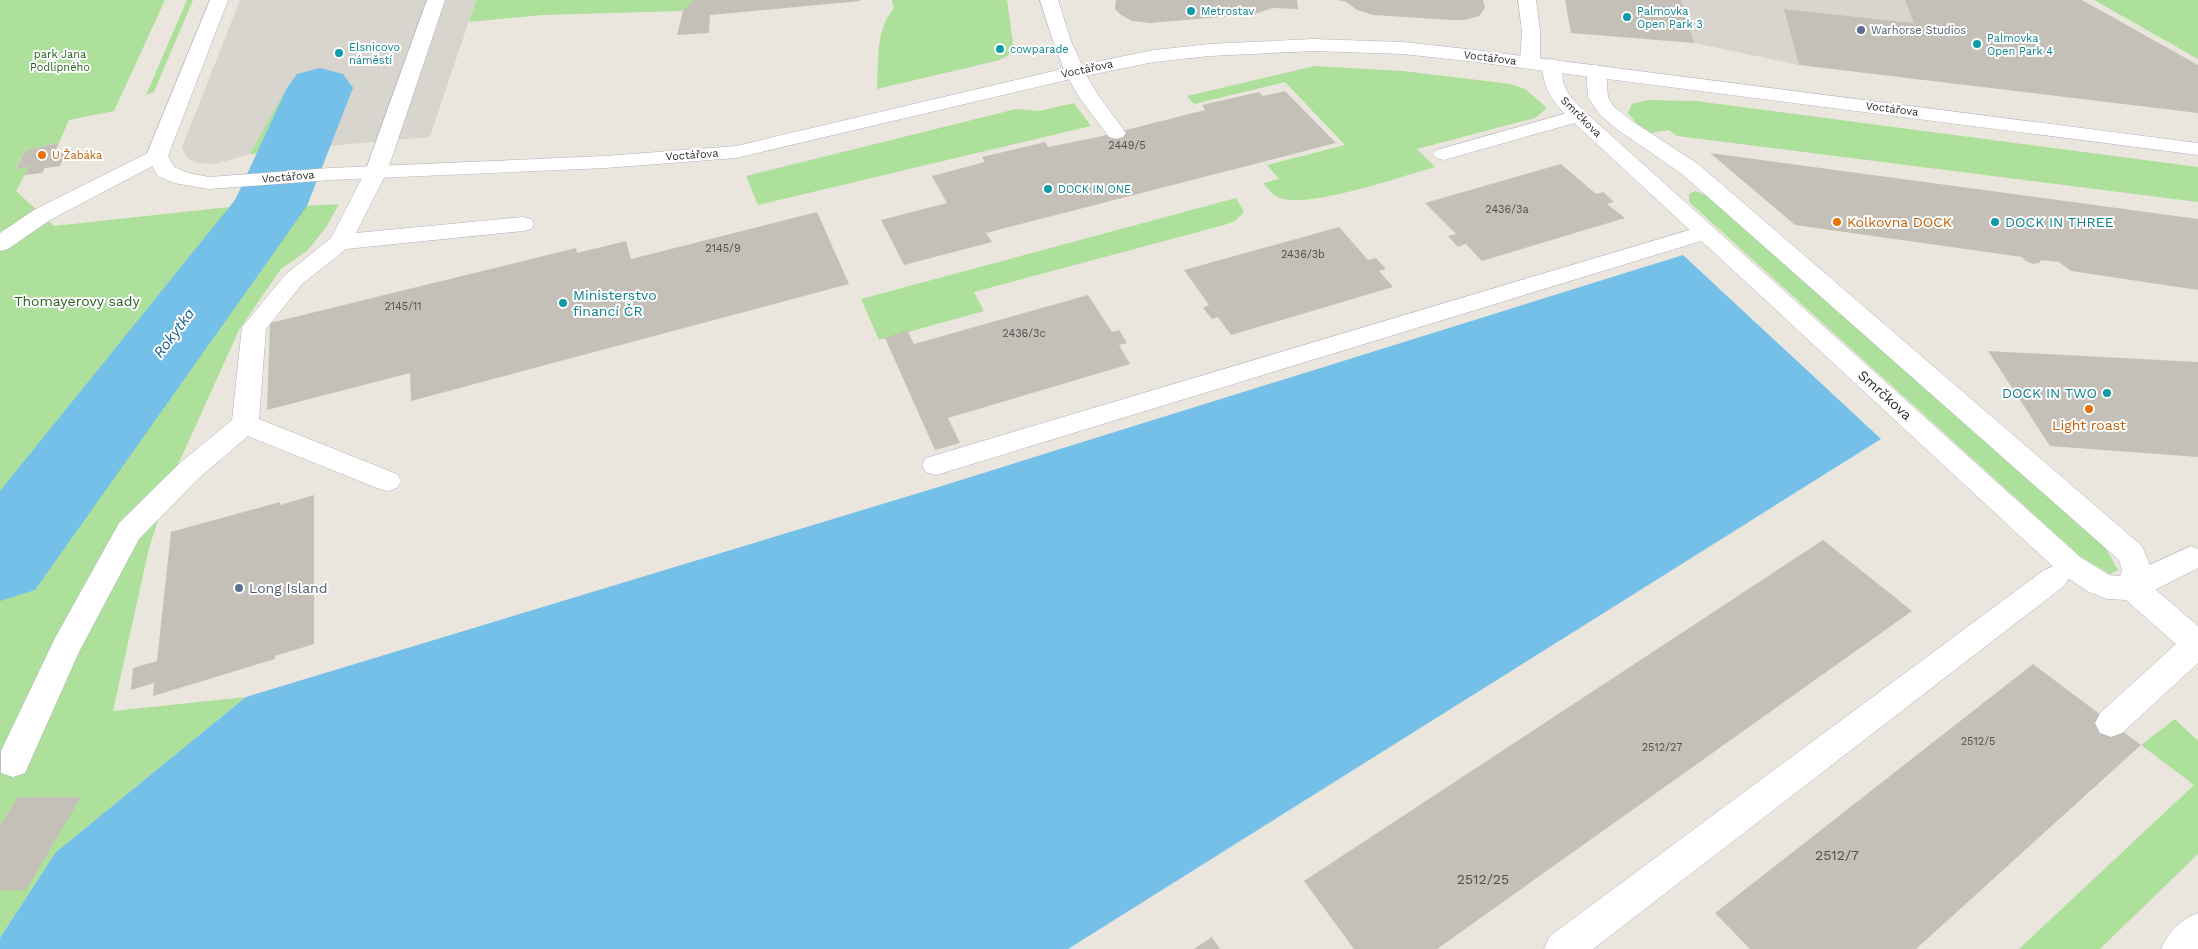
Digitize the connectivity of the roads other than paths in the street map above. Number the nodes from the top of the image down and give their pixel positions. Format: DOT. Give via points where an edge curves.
graph roads {
  1 [pos="219,0"];
  2 [pos="436,0"];
  3 [pos="1049,0"];
  4 [pos="1527,0"];
  5 [pos="1530,62"];
  6 [pos="1552,65"];
  7 [pos="1596,71"];
  8 [pos="1075,72"];
  9 [pos="1578,116"];
  10 [pos="1116,133"];
  11 [pos="2198,148"];
  12 [pos="1444,154"];
  13 [pos="157,156"];
  14 [pos="1690,169"];
  15 [pos="376,172"];
  16 [pos="1648,180"];
  17 [pos="523,224"];
  18 [pos="1706,232"];
  19 [pos="340,242"];
  20 [pos="0,244"];
  21 [pos="245,424"];
  22 [pos="936,465"];
  23 [pos="387,481"];
  24 [pos="2190,558"];
  25 [pos="2054,578"];
  26 [pos="2132,586"];
  27 [pos="2198,644"];
  28 [pos="2111,723"];
  29 [pos="13,762"];
  30 [pos="2198,931"];
  31 [pos="1563,949"];
  32 [pos="2180,949"];
  1 -- 13 [label="main road"];
  2 -- 15 [label="main road"];
  3 -- 8 [label="main road"];
  4 -- 5 [label="main road"];
  5 -- 6 [label="main road, Voctářova"];
  5 -- 8 [label="main road, Voctářova" via="1403,48 1314,45 1201,51"];
  6 -- 7 [label="main road, Voctářova"];
  6 -- 9 [label="main road, Smrčkova" via="1552,82 1557,93"];
  7 -- 11 [label="main road, Voctářova"];
  7 -- 14 [label="main road, Smrčkova" via="1597,93 1612,115"];
  8 -- 10 [label="main road"];
  8 -- 15 [label="main road, Voctářova" via="736,152 605,162"];
  9 -- 12 [label="main road"];
  9 -- 16 [label="main road, Smrčkova"];
  13 -- 15 [label="main road, Voctářova" via="166,171 209,183"];
  13 -- 20 [label="main road" via="42,215"];
  14 -- 16 [label="main road"];
  14 -- 26 [label="main road, Smrčkova" via="2132,554 2137,570"];
  15 -- 19 [label="main road"];
  16 -- 18 [label="main road, Smrčkova"];
  17 -- 19 [label="main road"];
  18 -- 22 [label="main road"];
  18 -- 26 [label="main road, Smrčkova" via="2070,565 2108,588"];
  19 -- 21 [label="main road" via="294,279 254,327"];
  21 -- 23 [label="main road"];
  21 -- 29 [label="main road" via="190,470 129,531 66,647"];
  24 -- 26 [label="main road"];
  25 -- 31 [label="main road"];
  26 -- 27 [label="main road"];
  27 -- 28 [label="main road"];
  30 -- 32 [label="main road"];
}
